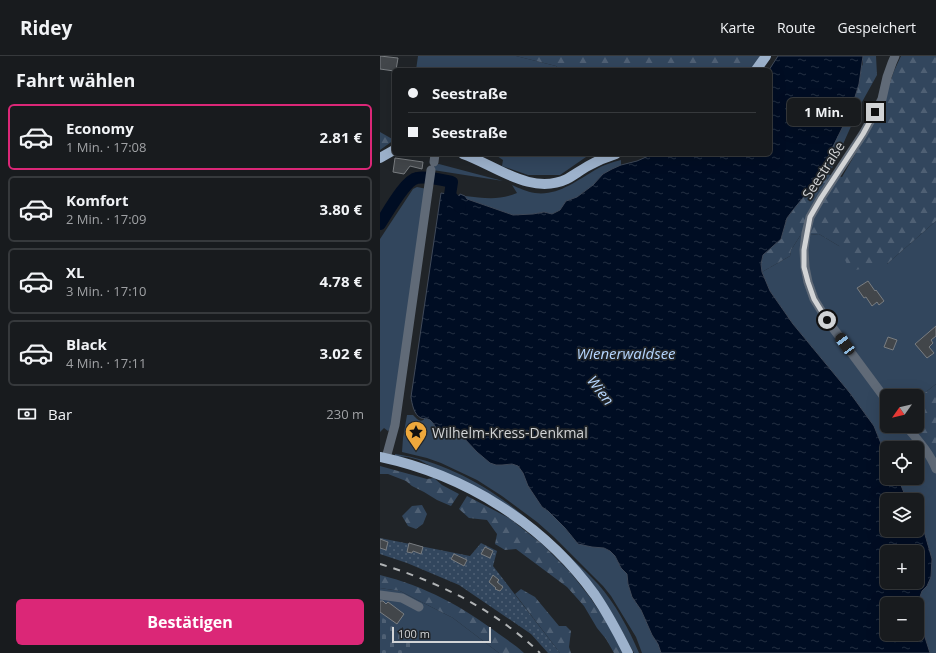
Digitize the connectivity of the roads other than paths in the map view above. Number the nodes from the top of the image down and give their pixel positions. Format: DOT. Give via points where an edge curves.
graph roads {
  1 [pos="766,56"];
  2 [pos="896,56"];
  3 [pos="757,68"];
  4 [pos="392,151"];
  5 [pos="466,156"];
  6 [pos="611,156"];
  7 [pos="380,158"];
  8 [pos="433,162"];
  9 [pos="880,392"];
  10 [pos="911,433"];
  11 [pos="383,458"];
  12 [pos="936,469"];
  13 [pos="380,595"];
  14 [pos="419,607"];
  15 [pos="628,653"];
  1 -- 3 [label="main road"];
  2 -- 9 [label="street, Seestraße" via="887,77 882,99 863,134 810,217 804,250 804,267 814,299"];
  4 -- 7 [label="main road"];
  5 -- 6 [label="main road" via="518,179 548,184 567,179 589,165"];
  8 -- 11 [label="street" via="395,425"];
  10 -- 12 [label="street"];
  11 -- 15 [label="main road" via="430,471 460,484 488,498 520,519 550,544 574,570 602,607"];
  13 -- 14 [label="street" via="402,598"];
}
